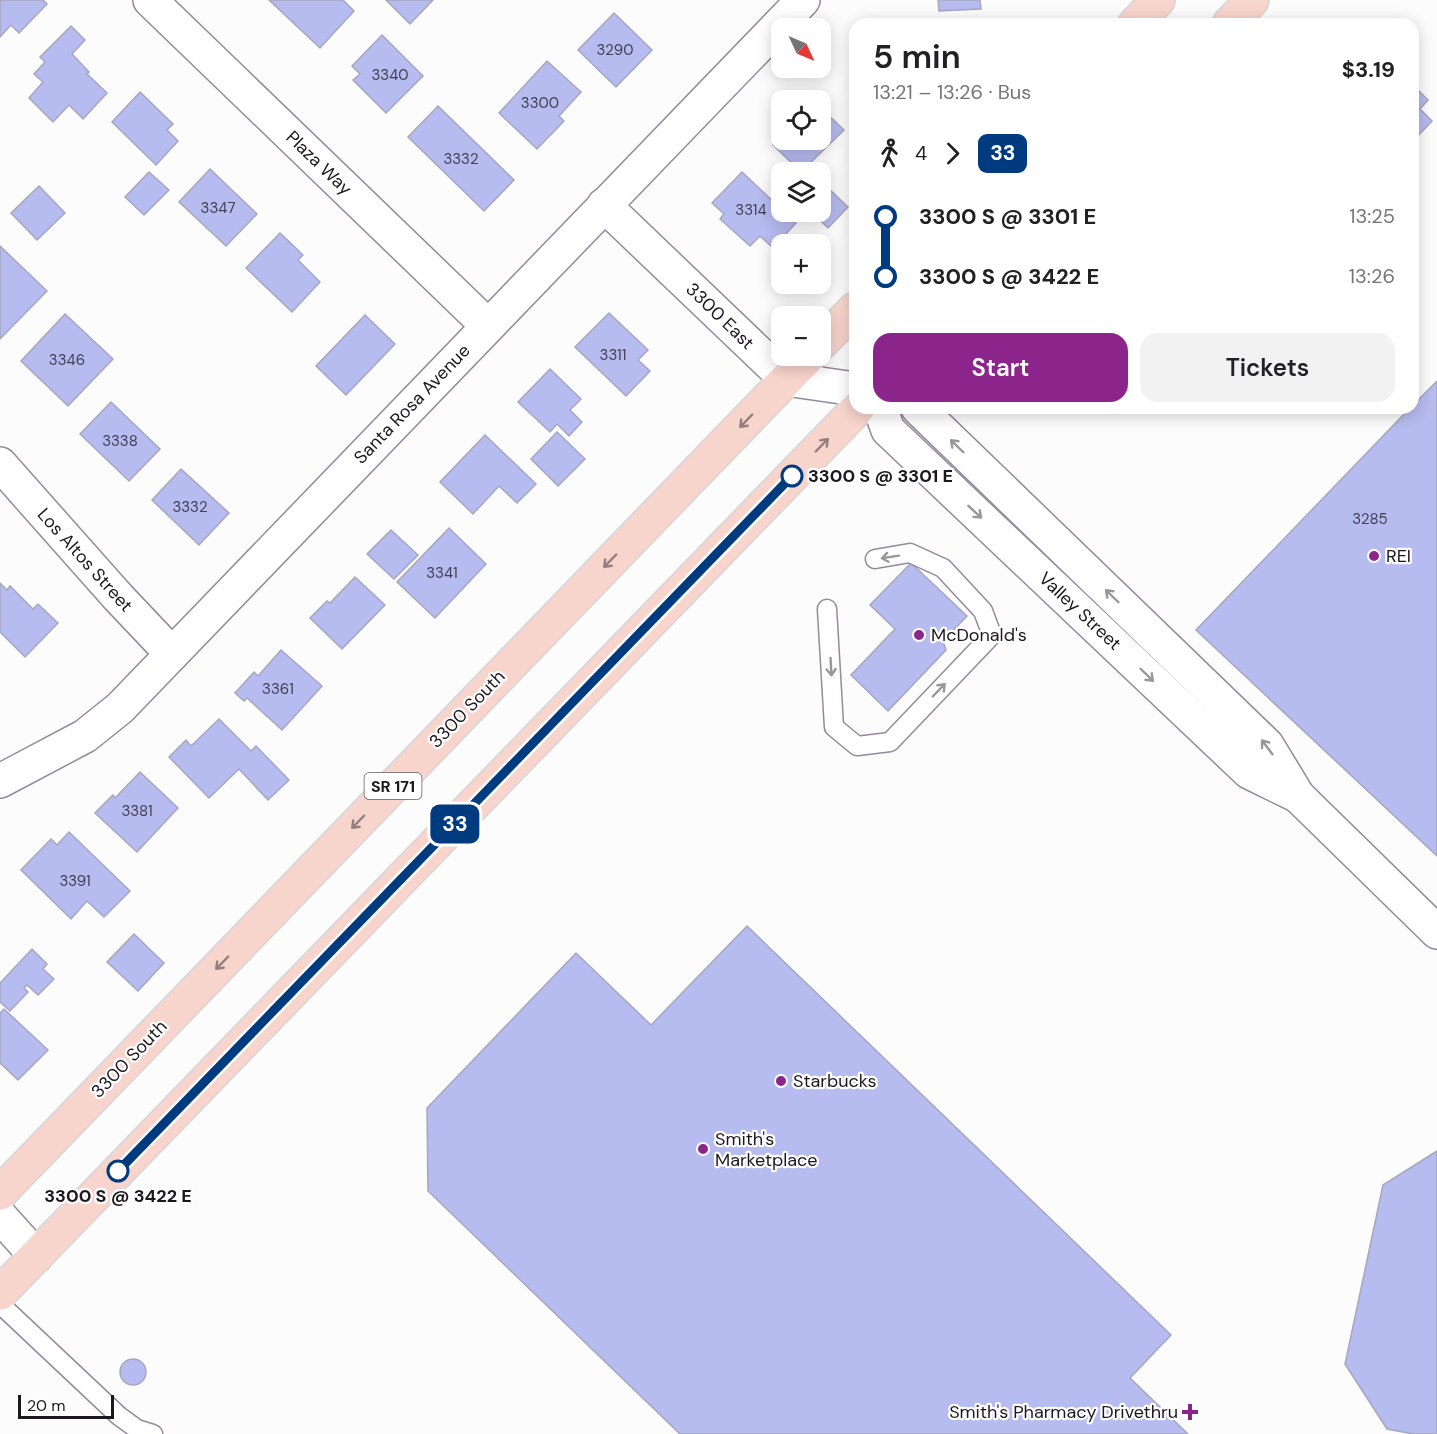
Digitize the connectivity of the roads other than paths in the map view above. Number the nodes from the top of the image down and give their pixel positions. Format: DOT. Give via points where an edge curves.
graph roads {
  1 [pos="150,0"];
  2 [pos="803,0"];
  3 [pos="1158,0"];
  4 [pos="1252,0"];
  5 [pos="1141,18"];
  6 [pos="1235,18"];
  7 [pos="604,205"];
  8 [pos="849,315"];
  9 [pos="488,326"];
  10 [pos="831,333"];
  11 [pos="799,366"];
  12 [pos="786,379"];
  13 [pos="849,388"];
  14 [pos="852,414"];
  15 [pos="882,414"];
  16 [pos="924,414"];
  17 [pos="0,464"];
  18 [pos="875,559"];
  19 [pos="827,609"];
  20 [pos="171,654"];
  21 [pos="0,782"];
  22 [pos="1298,796"];
  23 [pos="1437,932"];
  24 [pos="0,1192"];
  25 [pos="0,1216"];
  26 [pos="36,1256"];
  27 [pos="0,1293"];
  28 [pos="0,1304"];
  29 [pos="142,1432"];
  1 -- 9 [label="street, Plaza Way"];
  2 -- 7 [label="street, Santa Rosa Avenue"];
  3 -- 5 [label="main road"];
  4 -- 6 [label="main road"];
  7 -- 9 [label="street, Santa Rosa Avenue"];
  7 -- 12 [label="street, 3300 East"];
  8 -- 10 [label="main road"];
  9 -- 20 [label="street, Santa Rosa Avenue"];
  11 -- 12 [label="main road, 3300 South / SR 171"];
  12 -- 13 [label="street"];
  12 -- 24 [label="main road, 3300 South / SR 171, one-way"];
  26 -- 14 [label="main road, one-way"];
  15 -- 22 [label="street, Valley Street, one-way" via="888,430 1249,772"];
  22 -- 16 [label="street, Valley Street, one-way" via="1267,745"];
  17 -- 20 [label="street, Los Altos Street"];
  19 -- 18 [label="lane, one-way" via="834,727 857,747 890,742 992,635 983,611 943,568 910,553"];
  20 -- 21 [label="street, Santa Rosa Avenue" via="120,708 85,736"];
  22 -- 23 [label="street, Valley Street"];
  25 -- 26 [label="street"];
  26 -- 27 [label="main road"];
  28 -- 29 [label="lane" via="119,1416"];
}
